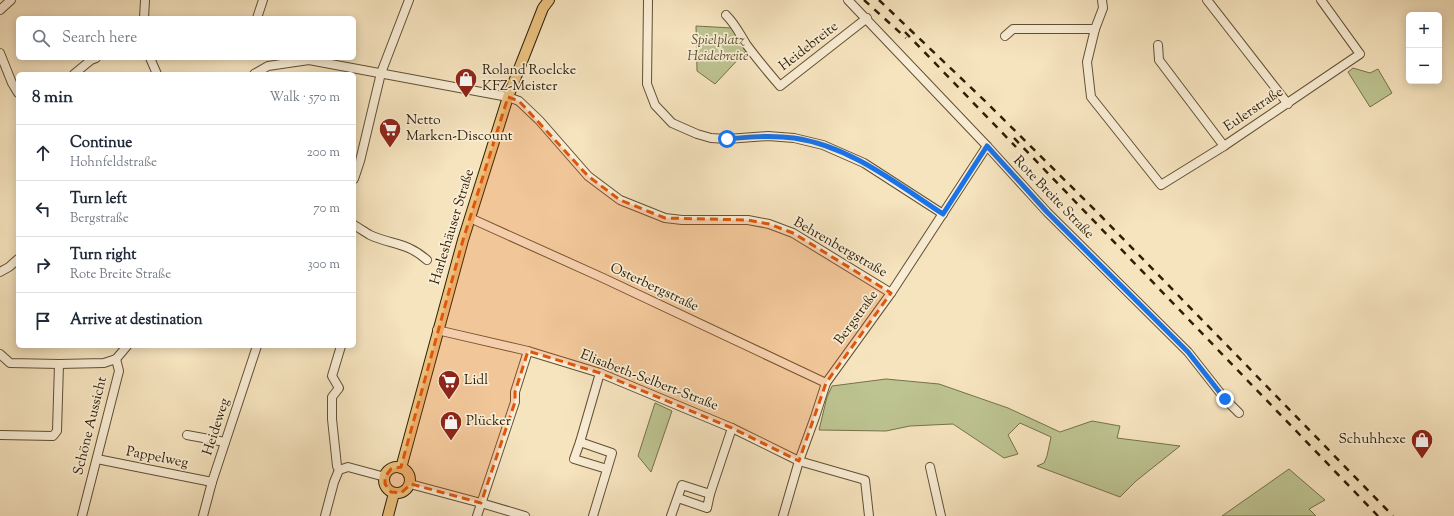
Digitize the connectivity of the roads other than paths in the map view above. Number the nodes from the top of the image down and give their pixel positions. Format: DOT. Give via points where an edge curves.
graph roads {
  1 [pos="12,0"];
  2 [pos="145,0"];
  3 [pos="263,0"];
  4 [pos="409,0"];
  5 [pos="549,0"];
  6 [pos="648,0"];
  7 [pos="848,0"];
  8 [pos="1102,0"];
  9 [pos="1208,0"];
  10 [pos="1321,0"];
  11 [pos="0,10"];
  12 [pos="726,15"];
  13 [pos="144,16"];
  14 [pos="258,16"];
  15 [pos="866,18"];
  16 [pos="1095,29"];
  17 [pos="1005,36"];
  18 [pos="1158,45"];
  19 [pos="0,53"];
  20 [pos="91,60"];
  21 [pos="151,60"];
  22 [pos="267,62"];
  23 [pos="76,72"];
  24 [pos="156,72"];
  25 [pos="256,72"];
  26 [pos="381,73"];
  27 [pos="16,90"];
  28 [pos="508,97"];
  29 [pos="1288,104"];
  30 [pos="987,146"];
  31 [pos="1224,146"];
  32 [pos="356,173"];
  33 [pos="943,214"];
  34 [pos="470,218"];
  35 [pos="356,226"];
  36 [pos="16,260"];
  37 [pos="427,260"];
  38 [pos="0,272"];
  39 [pos="891,293"];
  40 [pos="437,330"];
  41 [pos="124,348"];
  42 [pos="256,348"];
  43 [pos="340,348"];
  44 [pos="528,351"];
  45 [pos="0,354"];
  46 [pos="116,359"];
  47 [pos="0,363"];
  48 [pos="10,363"];
  49 [pos="59,364"];
  50 [pos="600,373"];
  51 [pos="826,383"];
  52 [pos="1239,413"];
  53 [pos="732,428"];
  54 [pos="0,435"];
  55 [pos="187,435"];
  56 [pos="225,442"];
  57 [pos="580,442"];
  58 [pos="97,459"];
  59 [pos="798,461"];
  60 [pos="930,467"];
  61 [pos="401,468"];
  62 [pos="607,469"];
  63 [pos="339,470"];
  64 [pos="385,477"];
  65 [pos="212,482"];
  66 [pos="410,484"];
  67 [pos="392,492"];
  68 [pos="710,494"];
  69 [pos="678,498"];
  70 [pos="481,503"];
  71 [pos="82,516"];
  72 [pos="203,516"];
  73 [pos="325,516"];
  74 [pos="388,516"];
  75 [pos="477,516"];
  76 [pos="525,516"];
  77 [pos="593,516"];
  78 [pos="671,516"];
  79 [pos="783,516"];
  80 [pos="868,516"];
  81 [pos="941,516"];
  1 -- 11 [label="street"];
  2 -- 13 [label="street"];
  3 -- 14 [label="street"];
  4 -- 26 [label="street"];
  5 -- 28 [label="main road, Harleshäuser Straße" via="543,8"];
  6 -- 33 [label="street" via="647,84 655,105 672,123 711,138 768,136 794,138 823,145 864,163"];
  7 -- 15 [label="street, Rote Breite Straße"];
  8 -- 16 [label="street" via="1103,8"];
  9 -- 29 [label="street"];
  10 -- 29 [label="street, Eulerstraße" via="1360,54"];
  12 -- 15 [label="street, Heidebreite" via="764,69 780,86"];
  15 -- 30 [label="street, Rote Breite Straße"];
  16 -- 17 [label="street" via="1013,29"];
  16 -- 31 [label="street, Eulerstraße" via="1087,62 1091,97 1161,185"];
  18 -- 31 [label="street" via="1159,60"];
  19 -- 27 [label="street"];
  20 -- 23 [label="street"];
  21 -- 24 [label="street"];
  22 -- 25 [label="street"];
  22 -- 26 [label="street" via="309,60"];
  26 -- 28 [label="street"];
  26 -- 32 [label="street"];
  28 -- 34 [label="main road, Harleshäuser Straße"];
  28 -- 39 [label="street, Behrenbergstraße" via="519,101 588,176 620,200 665,218 748,220 775,226 793,233"];
  29 -- 31 [label="street, Eulerstraße"];
  30 -- 33 [label="street, Bergstraße"];
  30 -- 52 [label="street, Rote Breite Straße" via="1047,212 1188,352"];
  33 -- 39 [label="street, Bergstraße"];
  34 -- 40 [label="main road, Harleshäuser Straße"];
  34 -- 51 [label="street, Osterbergstraße"];
  35 -- 37 [label="street" via="371,235 404,245"];
  36 -- 38 [label="street"];
  39 -- 51 [label="street, Bergstraße"];
  40 -- 44 [label="street, Elisabeth-Selbert-Straße"];
  40 -- 61 [label="main road, Harleshäuser Straße"];
  41 -- 46 [label="street, Schöne Aussicht"];
  42 -- 56 [label="street, Heideweg"];
  43 -- 63 [label="street" via="332,376 339,388 332,397"];
  44 -- 50 [label="street, Elisabeth-Selbert-Straße"];
  44 -- 70 [label="street" via="515,392 515,402"];
  45 -- 48 [label="street"];
  46 -- 49 [label="street" via="104,364"];
  46 -- 58 [label="street, Schöne Aussicht" via="119,371"];
  47 -- 48 [label="street"];
  48 -- 49 [label="street"];
  49 -- 54 [label="street" via="57,431 53,436"];
  50 -- 53 [label="street, Elisabeth-Selbert-Straße"];
  50 -- 57 [label="street"];
  51 -- 59 [label="street, Bergstraße"];
  53 -- 59 [label="street, Elisabeth-Selbert-Straße"];
  53 -- 68 [label="street"];
  55 -- 56 [label="street"];
  56 -- 65 [label="street, Heideweg"];
  57 -- 62 [label="street" via="612,453"];
  57 -- 62 [label="street" via="574,459"];
  58 -- 65 [label="street, Pappelweg"];
  58 -- 71 [label="street, Schöne Aussicht"];
  59 -- 79 [label="street, Bergstraße"];
  59 -- 80 [label="street, Elisabeth-Selbert-Straße" via="865,480"];
  60 -- 81 [label="street"];
  61 -- 64 [label="main road" via="391,469"];
  61 -- 66 [label="main road" via="408,474"];
  62 -- 77 [label="street"];
  63 -- 64 [label="street" via="348,467"];
  63 -- 73 [label="street"];
  64 -- 67 [label="main road" via="386,487"];
  65 -- 72 [label="street, Heideweg"];
  66 -- 67 [label="main road" via="404,492"];
  66 -- 70 [label="street"];
  67 -- 74 [label="main road"];
  68 -- 69 [label="street" via="682,485"];
  68 -- 69 [label="street" via="707,508"];
  69 -- 78 [label="street"];
  70 -- 75 [label="street"];
  70 -- 76 [label="street"];
}
